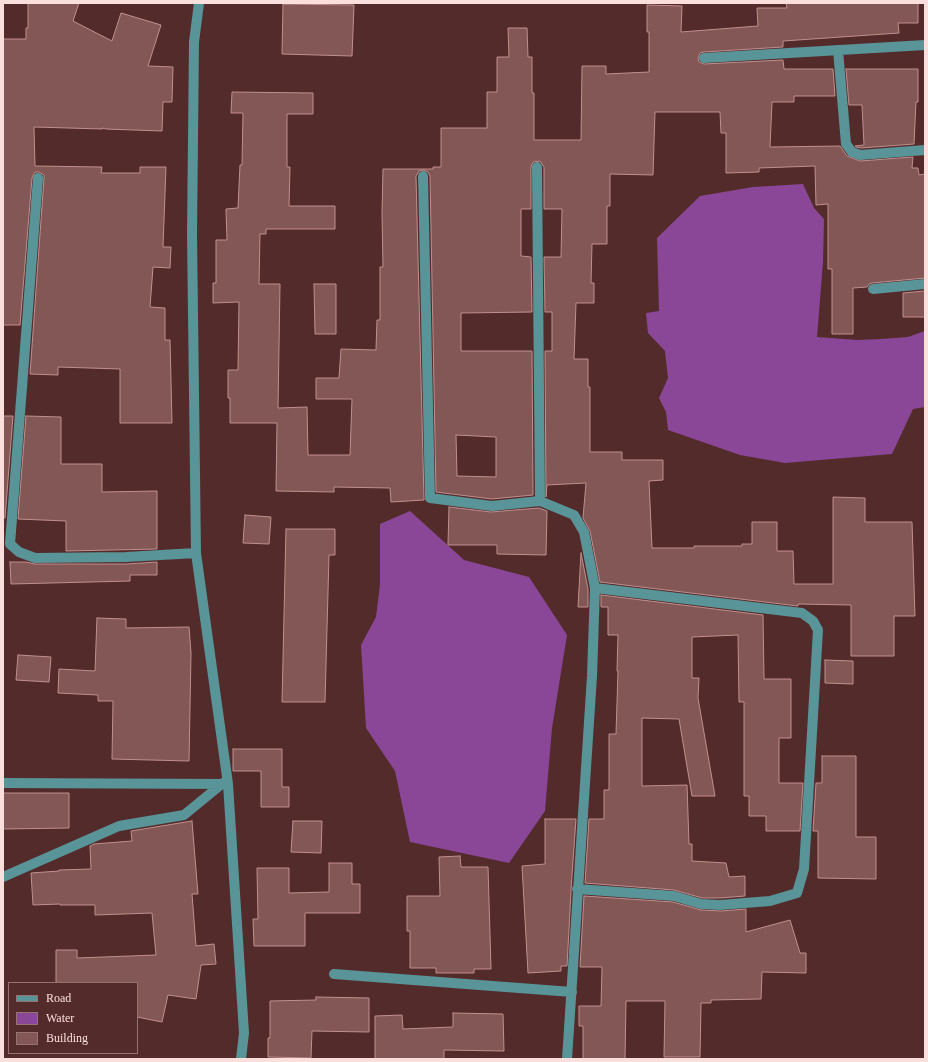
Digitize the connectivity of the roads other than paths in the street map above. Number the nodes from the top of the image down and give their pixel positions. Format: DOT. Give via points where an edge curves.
graph roads {
  1 [pos="199,3"];
  2 [pos="925,45"];
  3 [pos="838,50"];
  4 [pos="704,58"];
  5 [pos="925,150"];
  6 [pos="537,167"];
  7 [pos="423,176"];
  8 [pos="38,178"];
  9 [pos="925,284"];
  10 [pos="873,289"];
  11 [pos="540,501"];
  12 [pos="196,553"];
  13 [pos="595,588"];
  14 [pos="3,783"];
  15 [pos="226,784"];
  16 [pos="3,878"];
  17 [pos="578,889"];
  18 [pos="334,974"];
  19 [pos="572,992"];
  20 [pos="241,1059"];
  21 [pos="567,1059"];
  1 -- 12 [label="street" via="194,42 192,234"];
  2 -- 3 [label="street"];
  3 -- 4 [label="street"];
  3 -- 5 [label="street" via="846,144 852,152 860,155"];
  6 -- 11 [label="street"];
  7 -- 11 [label="street" via="430,498 492,506"];
  8 -- 12 [label="street" via="10,544 20,552 35,558"];
  9 -- 10 [label="street"];
  11 -- 13 [label="street" via="574,515 584,532"];
  12 -- 15 [label="street"];
  13 -- 17 [label="street"];
  13 -- 17 [label="street" via="802,613 813,621 818,630 804,870 797,894 770,900 720,905 701,904 674,896"];
  14 -- 15 [label="street"];
  15 -- 16 [label="street" via="184,815 119,826"];
  15 -- 20 [label="street" via="244,1033"];
  17 -- 19 [label="street"];
  18 -- 19 [label="street"];
  19 -- 21 [label="street"];
}
